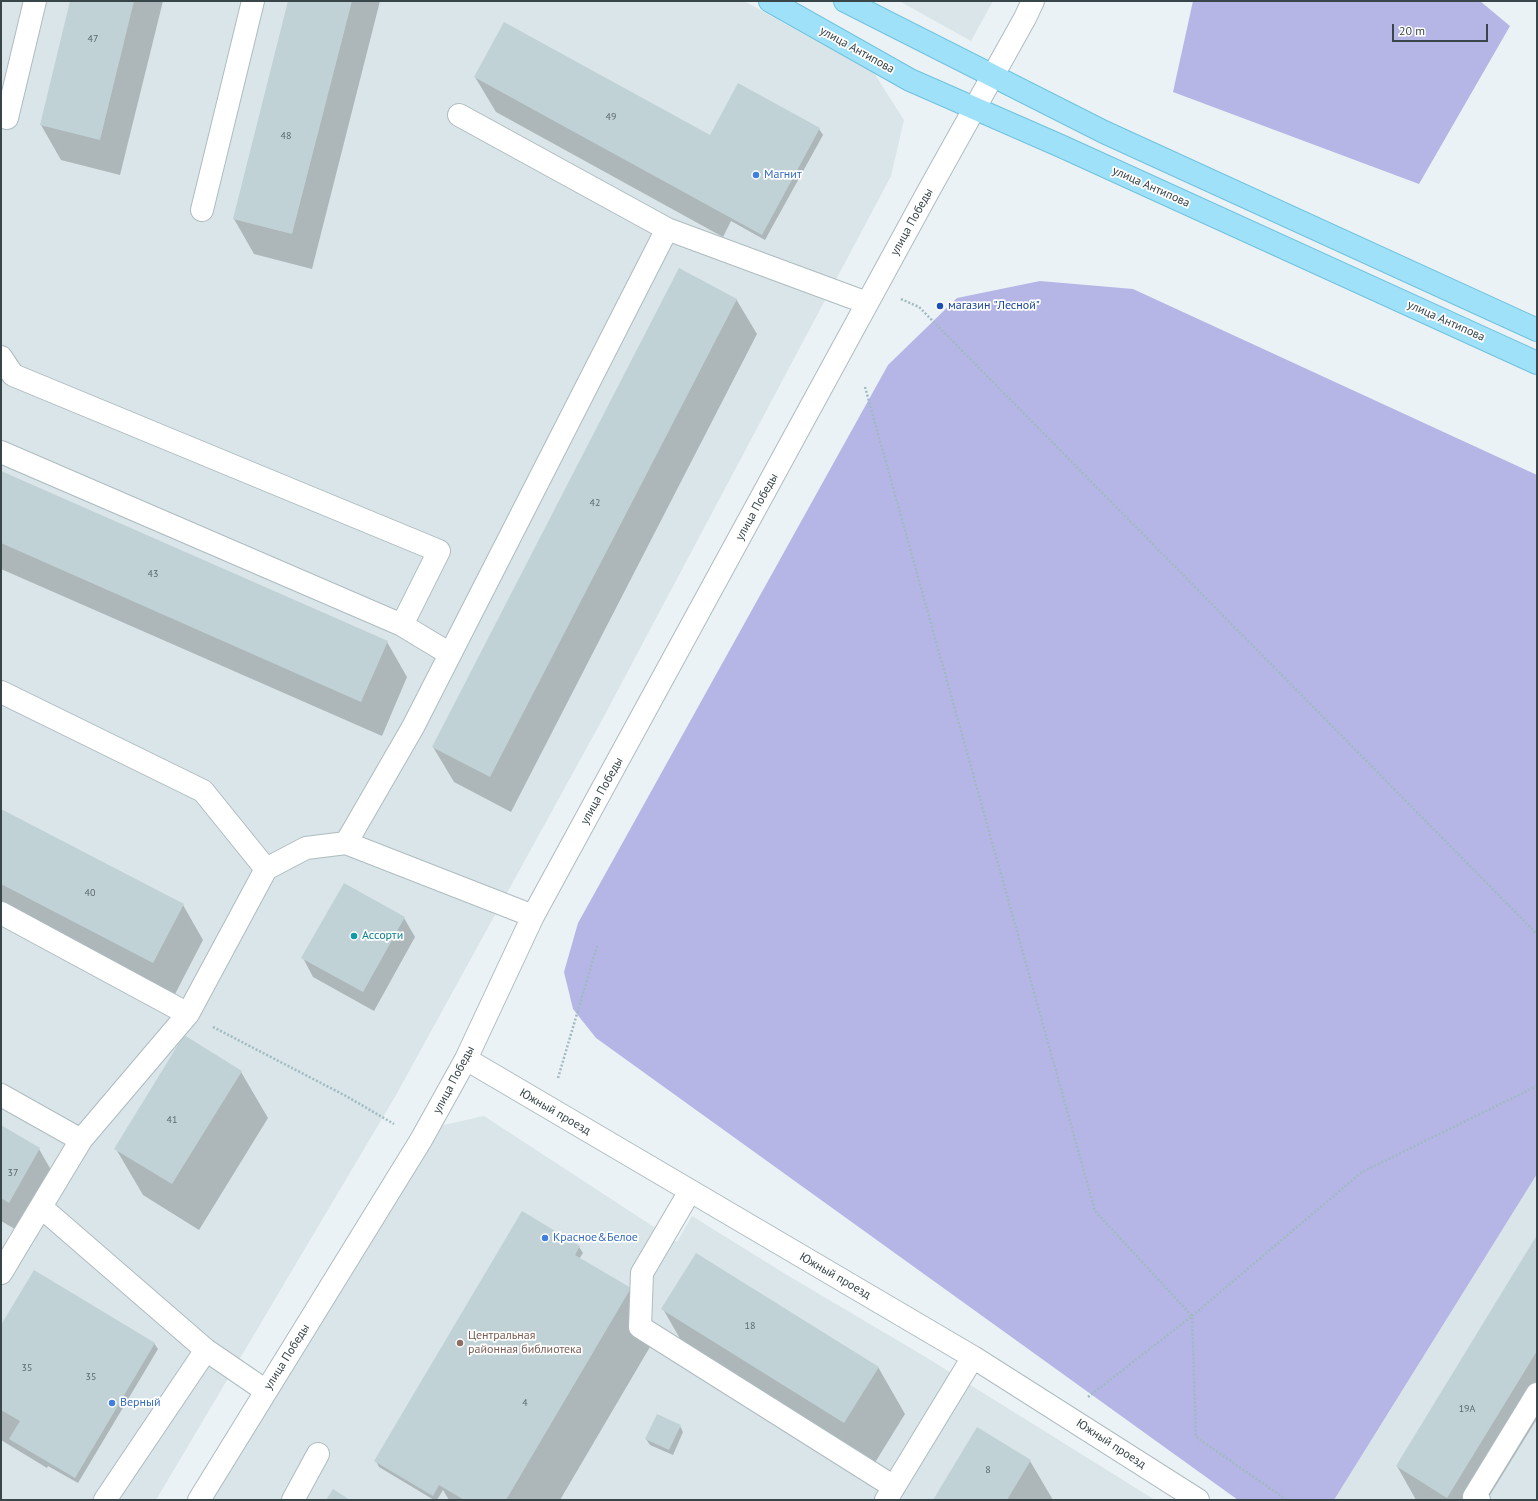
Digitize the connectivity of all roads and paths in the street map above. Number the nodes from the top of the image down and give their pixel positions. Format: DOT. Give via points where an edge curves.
graph roads {
  1 [pos="35,1"];
  2 [pos="253,1"];
  3 [pos="770,1"];
  4 [pos="845,1"];
  5 [pos="1033,1"];
  6 [pos="993,76"];
  7 [pos="975,108"];
  8 [pos="459,115"];
  9 [pos="7,118"];
  10 [pos="202,210"];
  11 [pos="667,229"];
  12 [pos="867,303"];
  13 [pos="919,307"];
  14 [pos="1537,330"];
  15 [pos="1537,363"];
  16 [pos="5,372"];
  17 [pos="865,387"];
  18 [pos="1,452"];
  19 [pos="402,625"];
  20 [pos="450,654"];
  21 [pos="1,692"];
  22 [pos="346,843"];
  23 [pos="266,869"];
  24 [pos="1,913"];
  25 [pos="534,916"];
  26 [pos="1537,934"];
  27 [pos="597,946"];
  28 [pos="188,1014"];
  29 [pos="466,1059"];
  30 [pos="558,1078"];
  31 [pos="1537,1086"];
  32 [pos="1,1095"];
  33 [pos="394,1124"];
  34 [pos="81,1140"];
  35 [pos="690,1191"];
  36 [pos="41,1207"];
  37 [pos="1,1273"];
  38 [pos="1192,1316"];
  39 [pos="206,1350"];
  40 [pos="973,1357"];
  41 [pos="266,1390"];
  42 [pos="1537,1394"];
  43 [pos="1065,1414"];
  44 [pos="318,1454"];
  45 [pos="890,1494"];
  46 [pos="105,1500"];
  47 [pos="199,1500"];
  48 [pos="293,1500"];
  49 [pos="1198,1500"];
  50 [pos="1287,1500"];
  51 [pos="1479,1500"];
  1 -- 9 [label="street"];
  2 -- 10 [label="street"];
  3 -- 7 [label="main road, улица Антипова" via="910,80"];
  4 -- 6 [label="main road"];
  5 -- 6 [label="street, улица Победы"];
  6 -- 7 [label="street, улица Победы"];
  6 -- 14 [label="main road" via="1104,132"];
  7 -- 12 [label="street, улица Победы"];
  7 -- 15 [label="main road, улица Антипова"];
  8 -- 11 [label="street"];
  11 -- 12 [label="street"];
  11 -- 20 [label="street"];
  12 -- 25 [label="street, улица Победы"];
  13 -- 26 [label="path"];
  16 -- 19 [label="street" via="440,551"];
  17 -- 38 [label="path" via="1095,1210"];
  18 -- 19 [label="street"];
  19 -- 20 [label="street"];
  20 -- 22 [label="street" via="413,727"];
  21 -- 23 [label="street" via="203,791"];
  22 -- 23 [label="street" via="306,848"];
  22 -- 25 [label="street"];
  23 -- 28 [label="street"];
  24 -- 28 [label="street"];
  25 -- 29 [label="street, улица Победы"];
  27 -- 30 [label="path"];
  28 -- 33 [label="path" via="346,1096"];
  28 -- 34 [label="street"];
  29 -- 35 [label="street, Южный проезд"];
  29 -- 41 [label="street, улица Победы" via="421,1140"];
  31 -- 38 [label="path" via="1362,1172"];
  32 -- 34 [label="street"];
  34 -- 36 [label="street"];
  35 -- 40 [label="street, Южный проезд"];
  35 -- 45 [label="street" via="642,1273 640,1327"];
  36 -- 37 [label="street"];
  36 -- 39 [label="street"];
  38 -- 43 [label="path"];
  38 -- 50 [label="path" via="1196,1437"];
  39 -- 41 [label="street"];
  39 -- 46 [label="street"];
  40 -- 43 [label="street, Южный проезд"];
  40 -- 45 [label="street"];
  41 -- 47 [label="street, улица Победы"];
  42 -- 51 [label="street" via="1474,1497"];
  43 -- 49 [label="street, Южный проезд"];
  44 -- 48 [label="street"];
}
